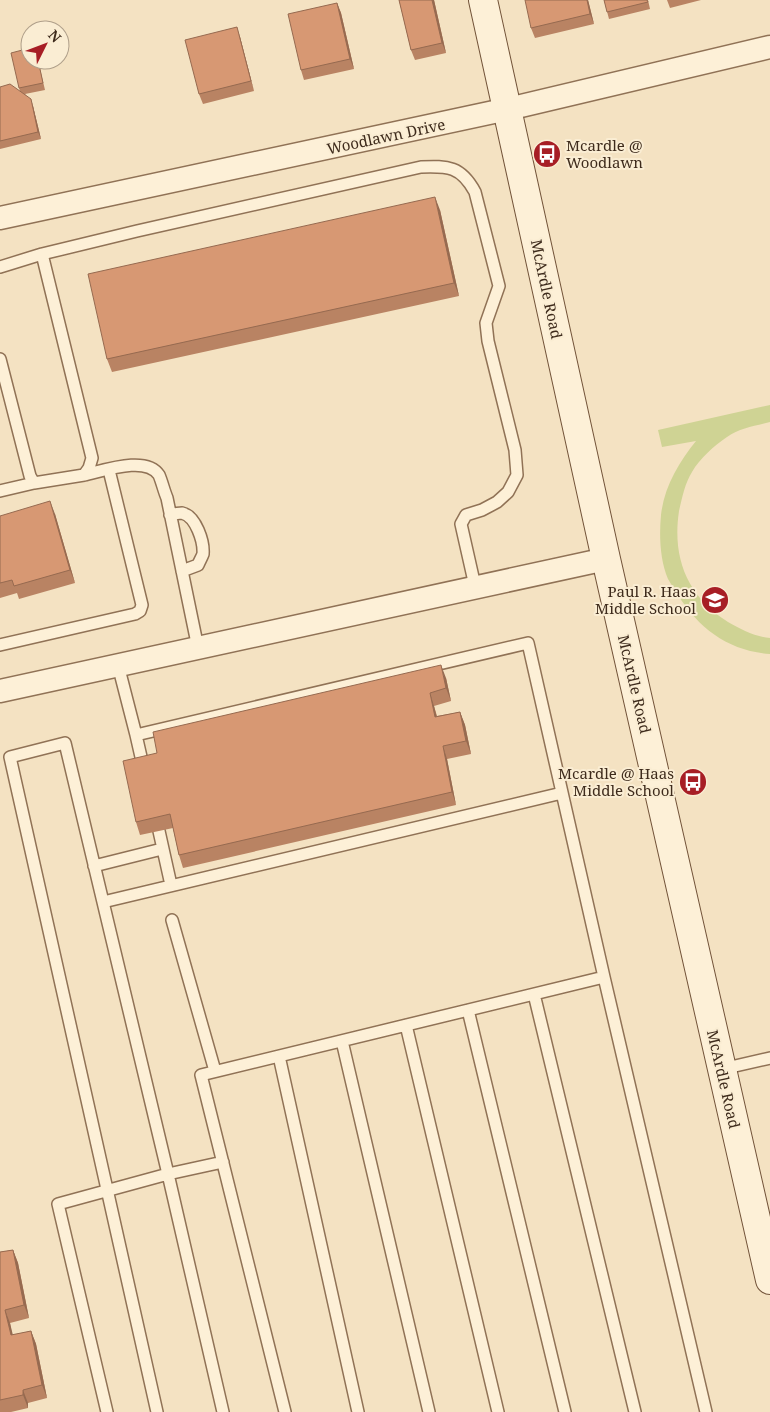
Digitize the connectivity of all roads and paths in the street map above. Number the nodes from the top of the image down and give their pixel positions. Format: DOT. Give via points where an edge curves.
graph roads {
  1 [pos="482,0"];
  2 [pos="770,47"];
  3 [pos="508,110"];
  4 [pos="0,218"];
  5 [pos="42,254"];
  6 [pos="0,266"];
  7 [pos="0,360"];
  8 [pos="110,470"];
  9 [pos="84,475"];
  10 [pos="34,483"];
  11 [pos="0,491"];
  12 [pos="170,515"];
  13 [pos="606,559"];
  14 [pos="182,570"];
  15 [pos="475,586"];
  16 [pos="0,644"];
  17 [pos="198,648"];
  18 [pos="118,665"];
  19 [pos="0,691"];
  20 [pos="136,736"];
  21 [pos="144,770"];
  22 [pos="562,793"];
  23 [pos="158,831"];
  24 [pos="162,849"];
  25 [pos="94,866"];
  26 [pos="171,885"];
  27 [pos="103,902"];
  28 [pos="172,920"];
  29 [pos="604,977"];
  30 [pos="534,994"];
  31 [pos="468,1010"];
  32 [pos="406,1025"];
  33 [pos="342,1041"];
  34 [pos="279,1056"];
  35 [pos="770,1058"];
  36 [pos="722,1069"];
  37 [pos="215,1071"];
  38 [pos="223,1162"];
  39 [pos="168,1174"];
  40 [pos="108,1190"];
  41 [pos="769,1268"];
  42 [pos="107,1412"];
  43 [pos="157,1412"];
  44 [pos="223,1412"];
  45 [pos="285,1412"];
  46 [pos="358,1412"];
  47 [pos="429,1412"];
  48 [pos="498,1412"];
  49 [pos="565,1412"];
  50 [pos="635,1412"];
  51 [pos="706,1412"];
  1 -- 3 [label="main road, McArdle Road"];
  2 -- 3 [label="street, Woodlawn Drive"];
  3 -- 4 [label="street, Woodlawn Drive"];
  3 -- 13 [label="main road, McArdle Road"];
  5 -- 6 [label="lane"];
  5 -- 9 [label="lane" via="92,458"];
  5 -- 15 [label="lane" via="421,167 442,166 462,174 475,192 499,286 486,323 515,450 517,476 508,492 496,502 463,518 461,524"];
  7 -- 10 [label="lane"];
  8 -- 9 [label="lane"];
  8 -- 12 [label="lane" via="135,464 158,474"];
  8 -- 16 [label="lane" via="142,605 140,611"];
  9 -- 10 [label="lane"];
  10 -- 11 [label="lane"];
  12 -- 14 [label="lane"];
  12 -- 14 [label="lane" via="182,513 190,516 200,536 203,554 198,565"];
  13 -- 15 [label="street"];
  13 -- 36 [label="main road, McArdle Road"];
  14 -- 17 [label="lane"];
  15 -- 17 [label="street"];
  17 -- 18 [label="street"];
  18 -- 19 [label="street"];
  18 -- 20 [label="lane"];
  20 -- 21 [label="lane"];
  20 -- 22 [label="lane" via="528,643"];
  22 -- 26 [label="lane"];
  22 -- 29 [label="lane"];
  23 -- 24 [label="lane"];
  24 -- 25 [label="lane"];
  24 -- 26 [label="lane"];
  25 -- 27 [label="lane"];
  25 -- 40 [label="lane" via="65,743 10,757"];
  26 -- 27 [label="lane"];
  27 -- 39 [label="lane"];
  28 -- 37 [label="lane"];
  29 -- 30 [label="lane"];
  29 -- 51 [label="lane"];
  30 -- 31 [label="lane"];
  30 -- 50 [label="lane"];
  31 -- 32 [label="lane"];
  31 -- 49 [label="lane"];
  32 -- 33 [label="lane"];
  32 -- 48 [label="lane"];
  33 -- 34 [label="lane"];
  33 -- 47 [label="lane"];
  34 -- 37 [label="lane"];
  34 -- 46 [label="lane"];
  35 -- 36 [label="lane"];
  36 -- 41 [label="main road, McArdle Road"];
  37 -- 38 [label="lane" via="201,1075"];
  38 -- 39 [label="lane"];
  38 -- 45 [label="lane"];
  39 -- 40 [label="lane"];
  39 -- 44 [label="lane"];
  40 -- 42 [label="lane" via="58,1204"];
  40 -- 43 [label="lane"];
}
